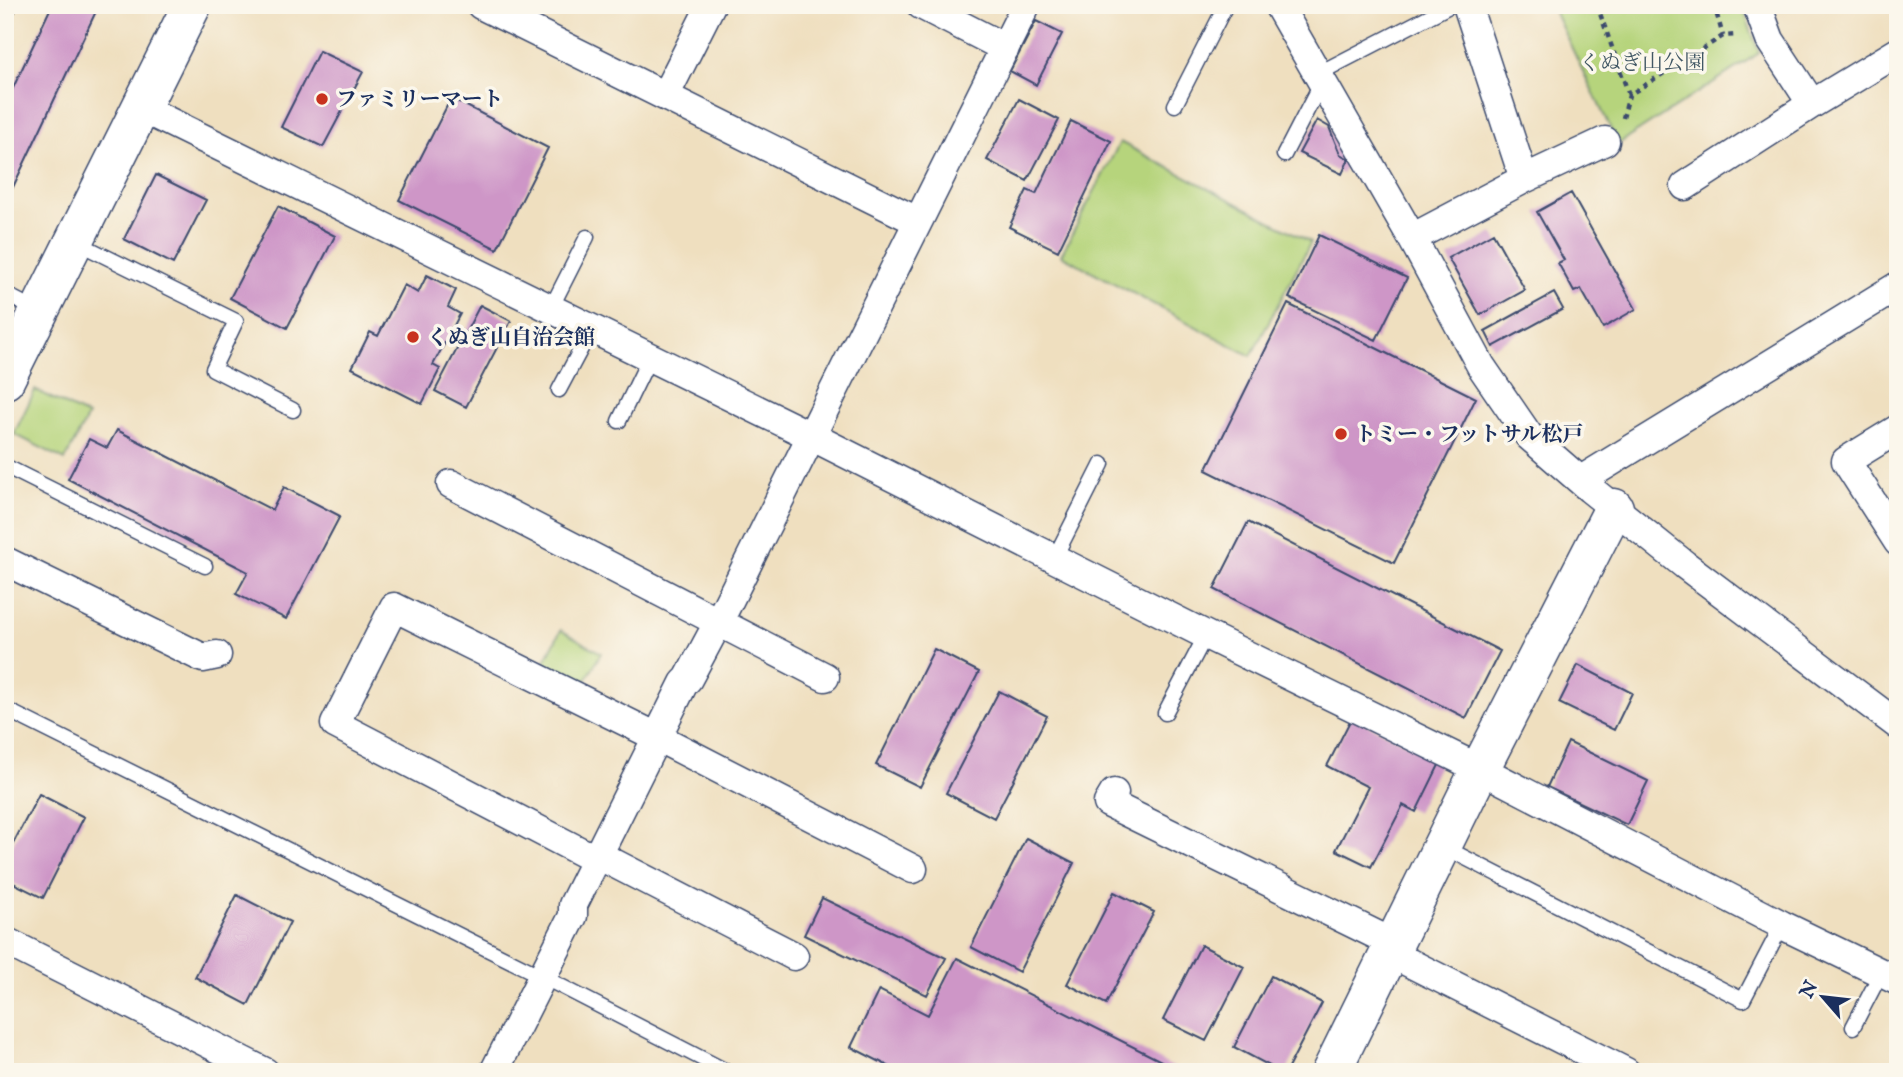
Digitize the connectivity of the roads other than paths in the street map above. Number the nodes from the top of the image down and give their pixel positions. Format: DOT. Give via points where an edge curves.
graph roads {
  1 [pos="10,5"];
  2 [pos="192,5"];
  3 [pos="481,5"];
  4 [pos="711,5"];
  5 [pos="921,5"];
  6 [pos="1026,5"];
  7 [pos="1226,5"];
  8 [pos="1278,5"];
  9 [pos="1451,5"];
  10 [pos="1467,5"];
  11 [pos="1757,5"];
  12 [pos="5,14"];
  13 [pos="1005,48"];
  14 [pos="1898,52"];
  15 [pos="1321,80"];
  16 [pos="665,96"];
  17 [pos="1812,104"];
  18 [pos="1175,105"];
  19 [pos="141,108"];
  20 [pos="1605,141"];
  21 [pos="1284,155"];
  22 [pos="1524,179"];
  23 [pos="1685,186"];
  24 [pos="917,221"];
  25 [pos="587,237"];
  26 [pos="1412,238"];
  27 [pos="74,241"];
  28 [pos="1898,286"];
  29 [pos="5,294"];
  30 [pos="551,308"];
  31 [pos="39,312"];
  32 [pos="592,328"];
  33 [pos="650,357"];
  34 [pos="5,380"];
  35 [pos="559,390"];
  36 [pos="293,410"];
  37 [pos="619,421"];
  38 [pos="1898,429"];
  39 [pos="811,436"];
  40 [pos="1102,464"];
  41 [pos="5,466"];
  42 [pos="1581,480"];
  43 [pos="451,484"];
  44 [pos="1614,508"];
  45 [pos="1898,542"];
  46 [pos="1054,559"];
  47 [pos="5,561"];
  48 [pos="205,566"];
  49 [pos="719,621"];
  50 [pos="1206,635"];
  51 [pos="217,655"];
  52 [pos="825,677"];
  53 [pos="5,709"];
  54 [pos="1165,713"];
  55 [pos="1898,725"];
  56 [pos="657,737"];
  57 [pos="1480,769"];
  58 [pos="1114,793"];
  59 [pos="1443,846"];
  60 [pos="598,855"];
  61 [pos="913,869"];
  62 [pos="1782,925"];
  63 [pos="5,941"];
  64 [pos="1393,948"];
  65 [pos="794,956"];
  66 [pos="543,977"];
  67 [pos="1889,977"];
  68 [pos="1853,1027"];
  69 [pos="1340,1069"];
  70 [pos="265,1072"];
  71 [pos="494,1072"];
  72 [pos="728,1072"];
  73 [pos="1626,1072"];
  1 -- 12 [label="lane"];
  2 -- 19 [label="street"];
  3 -- 16 [label="street"];
  4 -- 16 [label="street"];
  5 -- 13 [label="street"];
  6 -- 13 [label="street"];
  7 -- 18 [label="lane"];
  8 -- 15 [label="street"];
  9 -- 15 [label="lane" via="1329,68"];
  10 -- 22 [label="street"];
  11 -- 17 [label="street" via="1767,33"];
  13 -- 24 [label="street"];
  14 -- 17 [label="street"];
  15 -- 21 [label="lane"];
  15 -- 26 [label="street"];
  16 -- 24 [label="street"];
  17 -- 23 [label="street"];
  19 -- 27 [label="street"];
  19 -- 30 [label="street"];
  20 -- 22 [label="street"];
  22 -- 26 [label="street"];
  24 -- 39 [label="street"];
  25 -- 30 [label="lane"];
  26 -- 42 [label="street" via="1482,366 1529,436"];
  27 -- 31 [label="street"];
  27 -- 36 [label="lane" via="236,321 213,369"];
  28 -- 42 [label="street"];
  29 -- 31 [label="lane"];
  30 -- 32 [label="street"];
  31 -- 34 [label="street"];
  32 -- 33 [label="street"];
  32 -- 35 [label="lane"];
  33 -- 37 [label="lane"];
  33 -- 39 [label="street"];
  38 -- 45 [label="street" via="1846,461"];
  39 -- 46 [label="street"];
  39 -- 49 [label="street"];
  40 -- 46 [label="lane"];
  41 -- 48 [label="lane"];
  42 -- 44 [label="street"];
  43 -- 49 [label="street"];
  44 -- 55 [label="street"];
  44 -- 57 [label="street"];
  46 -- 50 [label="street"];
  47 -- 51 [label="street" via="203,658"];
  49 -- 52 [label="street"];
  49 -- 56 [label="street"];
  50 -- 54 [label="lane"];
  50 -- 57 [label="street"];
  53 -- 66 [label="lane"];
  56 -- 60 [label="street"];
  56 -- 60 [label="street" via="394,607 335,724 584,853"];
  56 -- 61 [label="street"];
  57 -- 59 [label="street"];
  57 -- 62 [label="street"];
  58 -- 64 [label="street" via="1108,803"];
  59 -- 62 [label="lane" via="1743,1000"];
  59 -- 64 [label="street"];
  60 -- 65 [label="street"];
  60 -- 66 [label="street"];
  62 -- 67 [label="street"];
  63 -- 70 [label="street"];
  64 -- 69 [label="street"];
  64 -- 73 [label="street"];
  66 -- 71 [label="street"];
  66 -- 72 [label="lane"];
  67 -- 68 [label="lane"];
}
